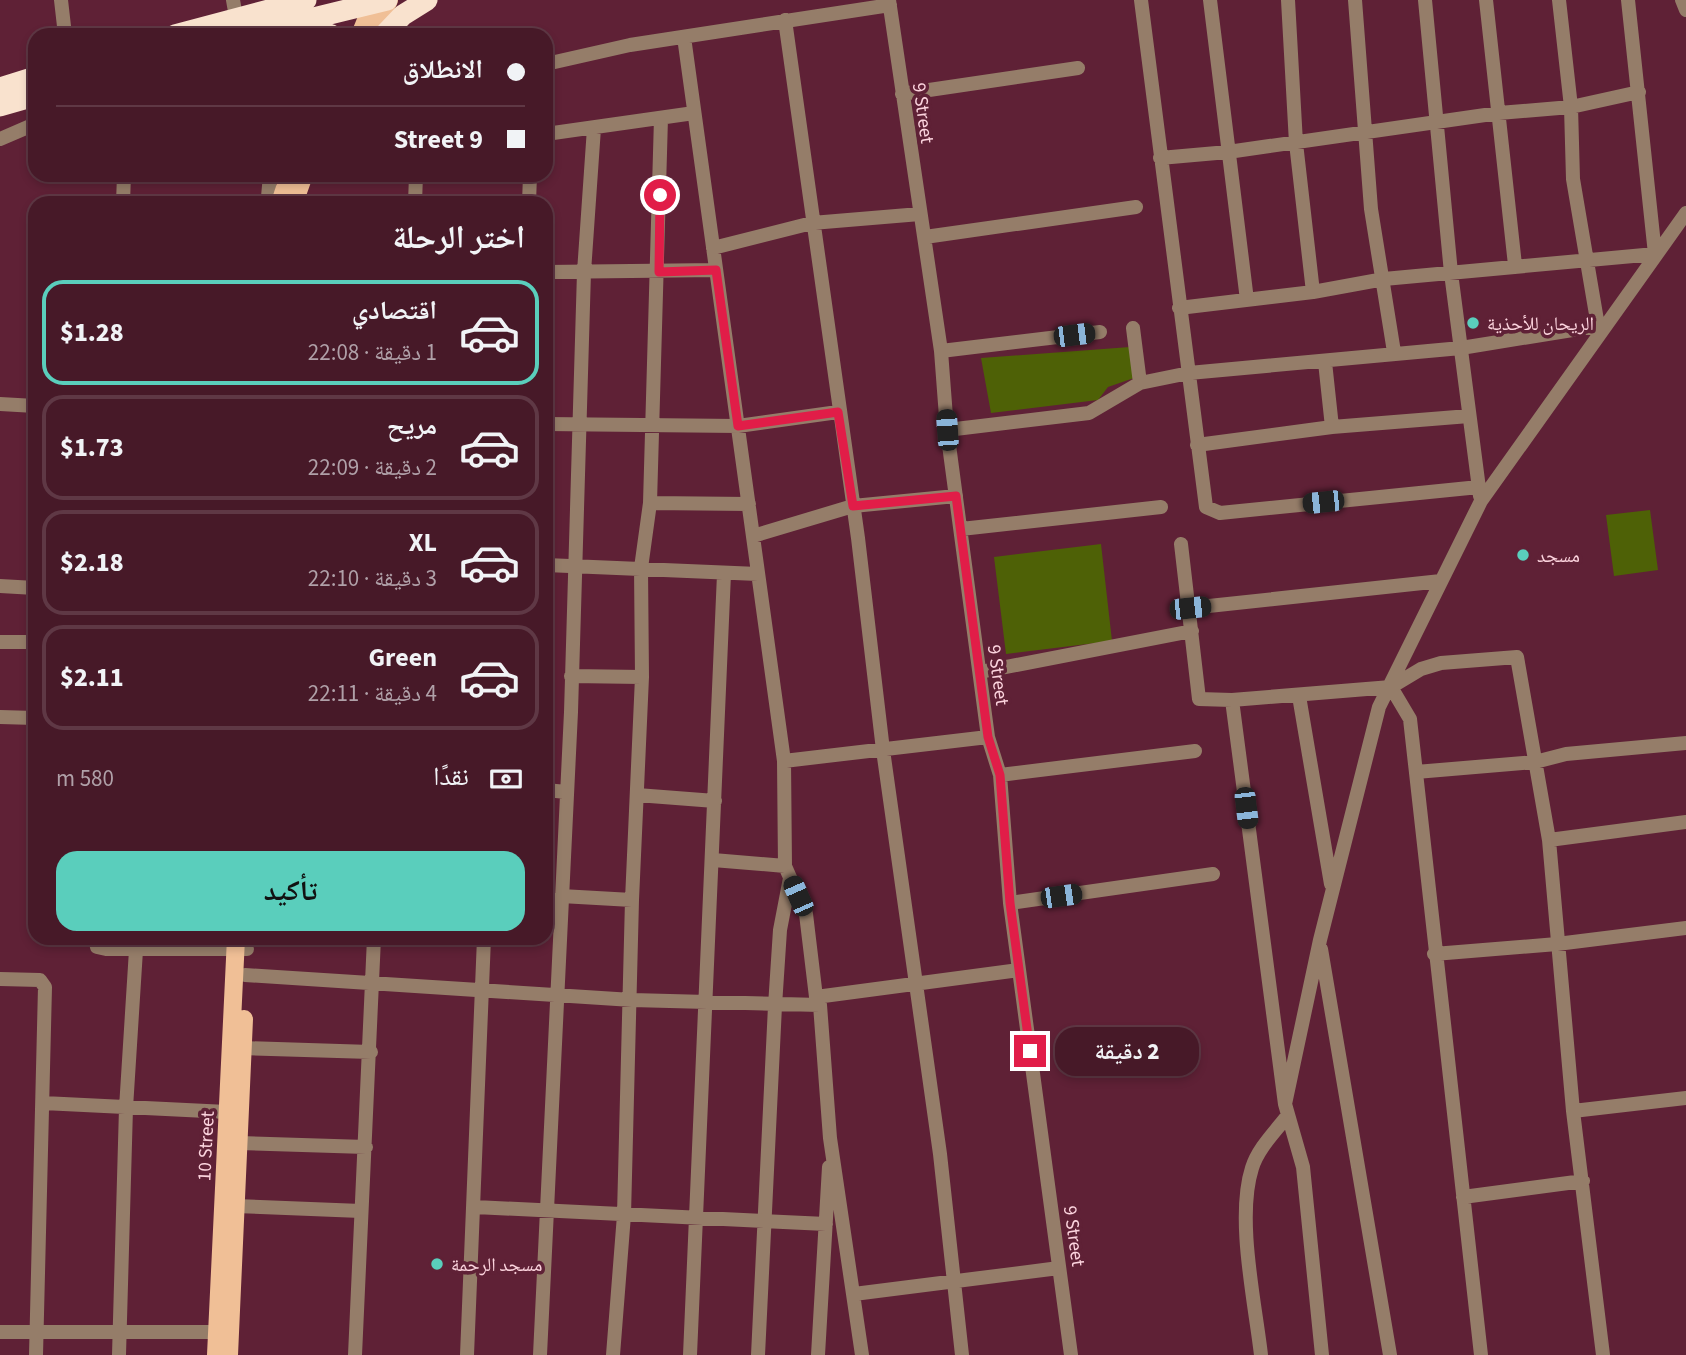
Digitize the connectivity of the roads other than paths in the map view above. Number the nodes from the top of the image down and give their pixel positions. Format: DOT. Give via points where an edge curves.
graph roads {
  1 [pos="61,0"];
  2 [pos="306,0"];
  3 [pos="427,0"];
  4 [pos="1141,0"];
  5 [pos="1210,0"];
  6 [pos="1287,0"];
  7 [pos="1356,0"];
  8 [pos="1425,0"];
  9 [pos="1486,0"];
  10 [pos="1559,0"];
  11 [pos="1628,0"];
  12 [pos="1682,0"];
  13 [pos="383,1"];
  14 [pos="890,2"];
  15 [pos="1686,10"];
  16 [pos="238,17"];
  17 [pos="785,20"];
  18 [pos="286,23"];
  19 [pos="64,28"];
  20 [pos="200,28"];
  21 [pos="313,28"];
  22 [pos="365,28"];
  23 [pos="375,28"];
  24 [pos="391,28"];
  25 [pos="684,37"];
  26 [pos="553,63"];
  27 [pos="1078,68"];
  28 [pos="28,79"];
  29 [pos="0,88"];
  30 [pos="1639,92"];
  31 [pos="902,94"];
  32 [pos="28,98"];
  33 [pos="0,106"];
  34 [pos="1571,107"];
  35 [pos="694,113"];
  36 [pos="1499,113"];
  37 [pos="661,118"];
  38 [pos="1437,122"];
  39 [pos="28,127"];
  40 [pos="594,128"];
  41 [pos="553,133"];
  42 [pos="1365,133"];
  43 [pos="0,139"];
  44 [pos="1296,143"];
  45 [pos="1228,152"];
  46 [pos="1160,158"];
  47 [pos="1136,207"];
  48 [pos="1686,213"];
  49 [pos="920,214"];
  50 [pos="812,223"];
  51 [pos="925,237"];
  52 [pos="713,248"];
  53 [pos="1656,254"];
  54 [pos="1586,259"];
  55 [pos="1515,265"];
  56 [pos="716,270"];
  57 [pos="553,272"];
  58 [pos="584,272"];
  59 [pos="659,272"];
  60 [pos="1451,273"];
  61 [pos="1384,279"];
  62 [pos="1313,292"];
  63 [pos="1247,300"];
  64 [pos="1179,309"];
  65 [pos="1133,328"];
  66 [pos="1598,330"];
  67 [pos="1100,331"];
  68 [pos="1461,348"];
  69 [pos="941,351"];
  70 [pos="1394,352"];
  71 [pos="1325,362"];
  72 [pos="1189,373"];
  73 [pos="1140,383"];
  74 [pos="0,404"];
  75 [pos="28,406"];
  76 [pos="838,412"];
  77 [pos="1469,416"];
  78 [pos="553,424"];
  79 [pos="581,426"];
  80 [pos="650,426"];
  81 [pos="738,426"];
  82 [pos="1332,427"];
  83 [pos="947,430"];
  84 [pos="1198,445"];
  85 [pos="1480,494"];
  86 [pos="956,496"];
  87 [pos="650,503"];
  88 [pos="749,504"];
  89 [pos="853,506"];
  90 [pos="1161,507"];
  91 [pos="961,529"];
  92 [pos="753,536"];
  93 [pos="1181,544"];
  94 [pos="553,565"];
  95 [pos="577,567"];
  96 [pos="641,568"];
  97 [pos="724,574"];
  98 [pos="758,574"];
  99 [pos="1441,581"];
  100 [pos="0,586"];
  101 [pos="28,588"];
  102 [pos="1190,608"];
  103 [pos="1192,631"];
  104 [pos="0,642"];
  105 [pos="28,642"];
  106 [pos="980,673"];
  107 [pos="571,676"];
  108 [pos="642,677"];
  109 [pos="1391,687"];
  110 [pos="1299,696"];
  111 [pos="1232,700"];
  112 [pos="0,717"];
  113 [pos="28,718"];
  114 [pos="988,737"];
  115 [pos="1686,743"];
  116 [pos="883,750"];
  117 [pos="1195,751"];
  118 [pos="784,761"];
  119 [pos="1535,762"];
  120 [pos="1416,772"];
  121 [pos="1000,775"];
  122 [pos="553,791"];
  123 [pos="566,792"];
  124 [pos="637,795"];
  125 [pos="715,800"];
  126 [pos="1686,822"];
  127 [pos="1549,840"];
  128 [pos="713,860"];
  129 [pos="788,872"];
  130 [pos="1213,874"];
  131 [pos="1332,892"];
  132 [pos="561,896"];
  133 [pos="632,900"];
  134 [pos="1010,903"];
  135 [pos="1686,928"];
  136 [pos="1320,940"];
  137 [pos="1557,944"];
  138 [pos="97,945"];
  139 [pos="224,945"];
  140 [pos="241,945"];
  141 [pos="241,945"];
  142 [pos="374,945"];
  143 [pos="483,945"];
  144 [pos="136,950"];
  145 [pos="1434,954"];
  146 [pos="1020,970"];
  147 [pos="245,975"];
  148 [pos="0,979"];
  149 [pos="372,984"];
  150 [pos="914,984"];
  151 [pos="480,989"];
  152 [pos="559,996"];
  153 [pos="632,1000"];
  154 [pos="818,1001"];
  155 [pos="706,1004"];
  156 [pos="775,1006"];
  157 [pos="242,1048"];
  158 [pos="372,1052"];
  159 [pos="1686,1098"];
  160 [pos="43,1103"];
  161 [pos="126,1108"];
  162 [pos="1286,1109"];
  163 [pos="1573,1111"];
  164 [pos="227,1112"];
  165 [pos="831,1138"];
  166 [pos="239,1143"];
  167 [pos="366,1147"];
  168 [pos="1583,1181"];
  169 [pos="1463,1196"];
  170 [pos="235,1206"];
  171 [pos="475,1207"];
  172 [pos="361,1211"];
  173 [pos="546,1212"];
  174 [pos="624,1215"];
  175 [pos="698,1218"];
  176 [pos="767,1222"];
  177 [pos="826,1224"];
  178 [pos="1059,1268"];
  179 [pos="953,1282"];
  180 [pos="854,1294"];
  181 [pos="0,1332"];
  182 [pos="223,1332"];
  183 [pos="36,1333"];
  184 [pos="120,1333"];
  185 [pos="36,1355"];
  186 [pos="118,1355"];
  187 [pos="216,1355"];
  188 [pos="229,1355"];
  189 [pos="355,1355"];
  190 [pos="467,1355"];
  191 [pos="540,1355"];
  192 [pos="613,1355"];
  193 [pos="690,1355"];
  194 [pos="758,1355"];
  195 [pos="818,1355"];
  196 [pos="862,1355"];
  197 [pos="962,1355"];
  198 [pos="1071,1355"];
  199 [pos="1261,1355"];
  200 [pos="1322,1355"];
  201 [pos="1390,1355"];
  202 [pos="1481,1355"];
  203 [pos="1603,1355"];
  1 -- 19 [label="street"];
  2 -- 16 [label="highway"];
  3 -- 24 [label="highway"];
  4 -- 46 [label="street"];
  5 -- 45 [label="street"];
  6 -- 44 [label="street"];
  7 -- 42 [label="street"];
  8 -- 38 [label="street"];
  9 -- 36 [label="street"];
  10 -- 34 [label="street"];
  11 -- 30 [label="street"];
  12 -- 15 [label="street"];
  13 -- 18 [label="highway"];
  13 -- 22 [label="main road"];
  13 -- 23 [label="main road"];
  14 -- 17 [label="street"];
  14 -- 31 [label="street, 9 Street"];
  16 -- 18 [label="highway"];
  16 -- 20 [label="highway"];
  17 -- 25 [label="street"];
  17 -- 50 [label="street"];
  18 -- 21 [label="highway"];
  25 -- 26 [label="street"];
  25 -- 35 [label="street"];
  27 -- 31 [label="street"];
  28 -- 29 [label="highway"];
  30 -- 34 [label="street"];
  30 -- 53 [label="street"];
  31 -- 49 [label="street, 9 Street"];
  32 -- 33 [label="highway"];
  34 -- 36 [label="street"];
  34 -- 54 [label="street" via="1573,179"];
  35 -- 37 [label="street"];
  35 -- 52 [label="street"];
  36 -- 38 [label="street"];
  36 -- 55 [label="street"];
  37 -- 40 [label="street"];
  37 -- 59 [label="street"];
  38 -- 42 [label="street"];
  38 -- 60 [label="street"];
  39 -- 43 [label="street"];
  40 -- 41 [label="street"];
  40 -- 58 [label="street"];
  42 -- 44 [label="street"];
  42 -- 61 [label="street" via="1371,209"];
  44 -- 45 [label="street"];
  44 -- 62 [label="street"];
  45 -- 46 [label="street"];
  45 -- 63 [label="street"];
  46 -- 64 [label="street"];
  47 -- 51 [label="street"];
  48 -- 53 [label="street"];
  49 -- 50 [label="street"];
  49 -- 51 [label="street, 9 Street"];
  50 -- 52 [label="street"];
  50 -- 76 [label="street"];
  51 -- 69 [label="street, 9 Street"];
  52 -- 56 [label="street"];
  53 -- 54 [label="street"];
  53 -- 66 [label="street"];
  54 -- 55 [label="street"];
  54 -- 66 [label="street"];
  55 -- 60 [label="street"];
  56 -- 59 [label="street"];
  56 -- 81 [label="street"];
  57 -- 58 [label="street"];
  58 -- 59 [label="street"];
  58 -- 79 [label="street"];
  59 -- 80 [label="street"];
  60 -- 61 [label="street"];
  60 -- 68 [label="street"];
  61 -- 62 [label="street"];
  61 -- 70 [label="street"];
  62 -- 63 [label="street"];
  63 -- 64 [label="street"];
  64 -- 72 [label="street"];
  65 -- 73 [label="street"];
  66 -- 68 [label="street"];
  66 -- 85 [label="street"];
  67 -- 69 [label="street"];
  68 -- 70 [label="street"];
  68 -- 77 [label="street"];
  69 -- 83 [label="street, 9 Street"];
  70 -- 71 [label="street"];
  71 -- 72 [label="street"];
  71 -- 82 [label="street"];
  72 -- 73 [label="street"];
  72 -- 84 [label="street"];
  73 -- 83 [label="street" via="1089,413"];
  74 -- 75 [label="street"];
  76 -- 81 [label="street"];
  76 -- 89 [label="street"];
  77 -- 82 [label="street"];
  77 -- 85 [label="street"];
  78 -- 79 [label="street"];
  79 -- 80 [label="street"];
  79 -- 95 [label="street"];
  80 -- 81 [label="street"];
  80 -- 87 [label="street"];
  81 -- 88 [label="street"];
  82 -- 84 [label="street"];
  83 -- 86 [label="street, 9 Street"];
  84 -- 85 [label="street" via="1206,507 1220,513"];
  85 -- 99 [label="street"];
  86 -- 89 [label="street"];
  86 -- 91 [label="street, 9 Street"];
  87 -- 88 [label="street"];
  87 -- 96 [label="street"];
  88 -- 92 [label="street"];
  89 -- 92 [label="street"];
  89 -- 116 [label="street"];
  90 -- 91 [label="street"];
  91 -- 106 [label="street, 9 Street"];
  92 -- 98 [label="street"];
  93 -- 102 [label="street"];
  94 -- 95 [label="street"];
  95 -- 96 [label="street"];
  95 -- 107 [label="street"];
  96 -- 97 [label="street"];
  96 -- 108 [label="street"];
  97 -- 98 [label="street"];
  97 -- 125 [label="street"];
  98 -- 118 [label="street"];
  99 -- 102 [label="street"];
  99 -- 109 [label="street"];
  100 -- 101 [label="street"];
  102 -- 103 [label="street"];
  103 -- 106 [label="street"];
  103 -- 111 [label="street" via="1199,699"];
  104 -- 105 [label="street"];
  106 -- 114 [label="street, 9 Street"];
  107 -- 108 [label="street"];
  107 -- 123 [label="street"];
  108 -- 124 [label="street"];
  109 -- 110 [label="street"];
  109 -- 119 [label="street" via="1441,663 1517,657"];
  109 -- 120 [label="street" via="1409,719"];
  109 -- 131 [label="street" via="1379,707"];
  110 -- 111 [label="street"];
  110 -- 131 [label="street"];
  111 -- 162 [label="street"];
  112 -- 113 [label="street"];
  114 -- 116 [label="street"];
  114 -- 121 [label="street, 9 Street"];
  115 -- 119 [label="street" via="1566,754"];
  116 -- 118 [label="street"];
  116 -- 150 [label="street"];
  117 -- 121 [label="street"];
  118 -- 129 [label="street"];
  119 -- 120 [label="street"];
  119 -- 127 [label="street"];
  120 -- 145 [label="street"];
  121 -- 134 [label="street, 9 Street"];
  122 -- 123 [label="street"];
  123 -- 132 [label="street"];
  124 -- 125 [label="street"];
  124 -- 133 [label="street"];
  125 -- 128 [label="street"];
  126 -- 127 [label="street"];
  127 -- 137 [label="street"];
  128 -- 129 [label="street"];
  128 -- 155 [label="street"];
  129 -- 154 [label="street" via="806,914"];
  129 -- 156 [label="street"];
  130 -- 134 [label="street"];
  131 -- 136 [label="street"];
  132 -- 133 [label="street"];
  132 -- 152 [label="street"];
  133 -- 153 [label="street"];
  134 -- 146 [label="street, 9 Street"];
  135 -- 137 [label="street"];
  136 -- 162 [label="street"];
  136 -- 201 [label="street"];
  137 -- 145 [label="street"];
  137 -- 163 [label="street"];
  138 -- 144 [label="street"];
  139 -- 144 [label="street"];
  140 -- 147 [label="main road, 10 Street"];
  141 -- 164 [label="main road, 10 Street"];
  142 -- 149 [label="street"];
  143 -- 151 [label="street"];
  144 -- 161 [label="street"];
  145 -- 169 [label="street"];
  146 -- 150 [label="street"];
  146 -- 178 [label="street, 9 Street"];
  147 -- 149 [label="street"];
  147 -- 157 [label="main road, 10 Street"];
  148 -- 160 [label="street" via="40,980 45,987"];
  149 -- 151 [label="street"];
  149 -- 158 [label="street"];
  150 -- 154 [label="street"];
  150 -- 179 [label="street" via="940,1154"];
  151 -- 152 [label="street"];
  151 -- 171 [label="street"];
  152 -- 153 [label="street"];
  152 -- 173 [label="street"];
  153 -- 155 [label="street"];
  153 -- 174 [label="street"];
  154 -- 156 [label="street"];
  154 -- 165 [label="street"];
  155 -- 156 [label="street"];
  155 -- 175 [label="street"];
  156 -- 176 [label="street"];
  157 -- 158 [label="street"];
  157 -- 166 [label="main road, 10 Street"];
  158 -- 167 [label="street"];
  159 -- 163 [label="street"];
  160 -- 161 [label="street"];
  160 -- 183 [label="street"];
  161 -- 164 [label="street"];
  161 -- 184 [label="street"];
  162 -- 199 [label="street" via="1257,1157 1247,1187 1247,1231"];
  162 -- 200 [label="street" via="1303,1167"];
  163 -- 168 [label="street"];
  164 -- 182 [label="main road, 10 Street"];
  165 -- 177 [label="street"];
  165 -- 180 [label="street"];
  166 -- 167 [label="street"];
  166 -- 170 [label="main road, 10 Street"];
  167 -- 172 [label="street"];
  168 -- 169 [label="street"];
  168 -- 203 [label="street"];
  169 -- 202 [label="street"];
  170 -- 172 [label="street"];
  170 -- 182 [label="main road, 10 Street"];
  171 -- 173 [label="street"];
  171 -- 190 [label="street"];
  172 -- 189 [label="street"];
  173 -- 174 [label="street"];
  173 -- 191 [label="street"];
  174 -- 175 [label="street"];
  174 -- 192 [label="street"];
  175 -- 176 [label="street"];
  175 -- 193 [label="street"];
  176 -- 177 [label="street"];
  176 -- 194 [label="street"];
  177 -- 195 [label="street"];
  178 -- 179 [label="street"];
  178 -- 198 [label="street, 9 Street"];
  179 -- 180 [label="street"];
  179 -- 197 [label="street"];
  180 -- 196 [label="street"];
  181 -- 183 [label="street"];
  182 -- 184 [label="street"];
  182 -- 187 [label="main road, 10 Street"];
  182 -- 188 [label="main road, 10 Street"];
  183 -- 184 [label="street"];
  183 -- 185 [label="street"];
  184 -- 186 [label="street"];
}
